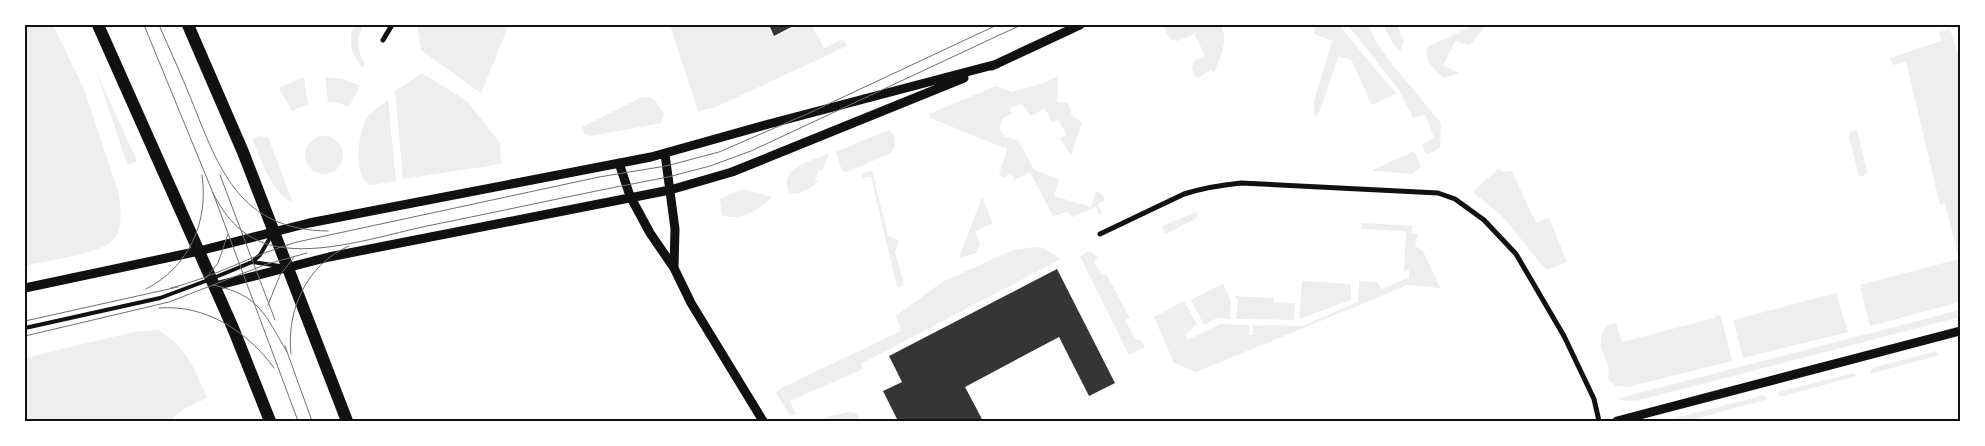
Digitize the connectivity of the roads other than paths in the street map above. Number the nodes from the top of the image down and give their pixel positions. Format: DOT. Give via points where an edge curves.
graph roads {
  1 [pos="98,25"];
  2 [pos="188,25"];
  3 [pos="392,25"];
  4 [pos="1080,25"];
  5 [pos="383,40"];
  6 [pos="996,64"];
  7 [pos="665,154"];
  8 [pos="619,163"];
  9 [pos="670,190"];
  10 [pos="630,196"];
  11 [pos="274,231"];
  12 [pos="1100,234"];
  13 [pos="199,251"];
  14 [pos="252,262"];
  15 [pos="288,268"];
  16 [pos="674,268"];
  17 [pos="213,282"];
  18 [pos="25,288"];
  19 [pos="25,328"];
  20 [pos="1960,331"];
  21 [pos="270,421"];
  22 [pos="347,421"];
  23 [pos="763,421"];
  24 [pos="1600,421"];
  25 [pos="1617,421"];
  1 -- 13 [label="main road"];
  2 -- 11 [label="main road" via="244,152"];
  3 -- 5 [label="street"];
  4 -- 6 [label="street"];
  6 -- 7 [label="street"];
  6 -- 9 [label="street" via="732,172"];
  7 -- 8 [label="street"];
  7 -- 9 [label="street"];
  8 -- 10 [label="street"];
  8 -- 11 [label="street"];
  9 -- 10 [label="street"];
  9 -- 16 [label="street" via="676,229"];
  10 -- 15 [label="street"];
  10 -- 16 [label="street"];
  11 -- 13 [label="street"];
  11 -- 14 [label="lane"];
  11 -- 15 [label="main road"];
  12 -- 24 [label="street" via="1184,194 1227,184 1444,195 1484,220 1516,254 1564,336 1594,399"];
  13 -- 17 [label="main road"];
  13 -- 18 [label="street"];
  14 -- 15 [label="lane"];
  14 -- 17 [label="lane"];
  15 -- 17 [label="street"];
  15 -- 22 [label="main road"];
  16 -- 23 [label="street" via="691,303"];
  17 -- 19 [label="lane" via="160,298"];
  17 -- 21 [label="main road"];
  20 -- 25 [label="street"];
}
